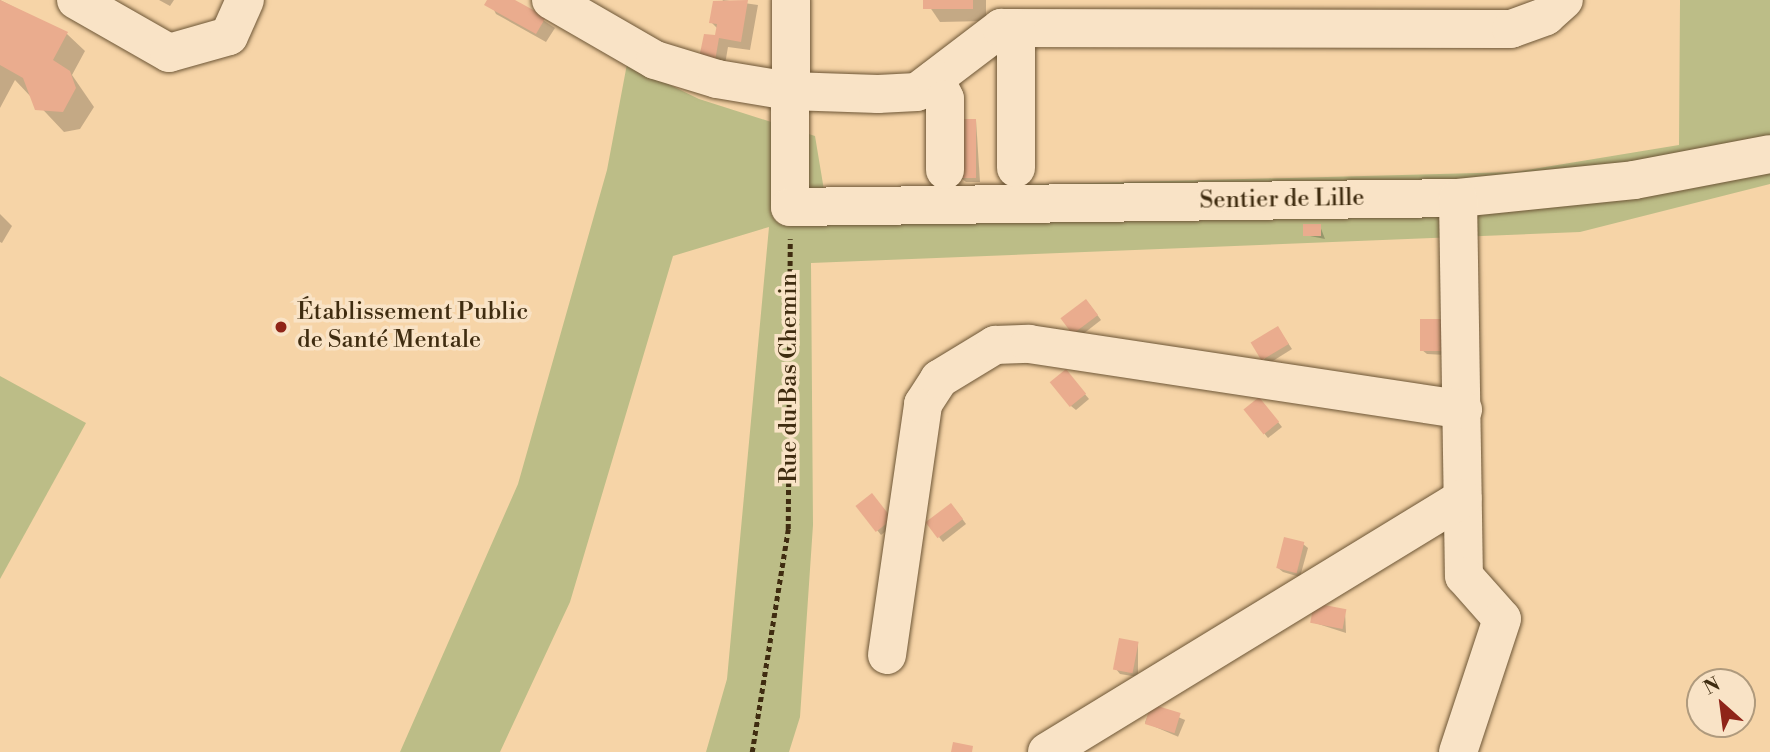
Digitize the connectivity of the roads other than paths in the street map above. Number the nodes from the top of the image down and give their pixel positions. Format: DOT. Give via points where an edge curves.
graph roads {
  1 [pos="76,0"];
  2 [pos="245,0"];
  3 [pos="551,0"];
  4 [pos="790,0"];
  5 [pos="1564,0"];
  6 [pos="1006,19"];
  7 [pos="935,79"];
  8 [pos="789,91"];
  9 [pos="1770,154"];
  10 [pos="1016,168"];
  11 [pos="945,170"];
  12 [pos="1458,198"];
  13 [pos="1463,410"];
  14 [pos="1463,498"];
  15 [pos="887,654"];
  16 [pos="1047,752"];
  17 [pos="1458,752"];
  1 -- 2 [label="street" via="169,53 229,36"];
  3 -- 8 [label="street" via="655,61"];
  4 -- 8 [label="street"];
  5 -- 6 [label="street" via="1546,16 1511,29"];
  6 -- 7 [label="street"];
  6 -- 10 [label="street"];
  7 -- 8 [label="street" via="917,92"];
  7 -- 11 [label="street" via="945,99"];
  8 -- 12 [label="street, Sentier de Lille" via="790,207"];
  9 -- 12 [label="street, Sentier de Lille" via="1634,180"];
  12 -- 13 [label="street"];
  13 -- 14 [label="street"];
  13 -- 15 [label="street" via="1029,344 995,345 939,379 923,404"];
  14 -- 16 [label="street"];
  14 -- 17 [label="street" via="1464,576 1502,619"];
}
